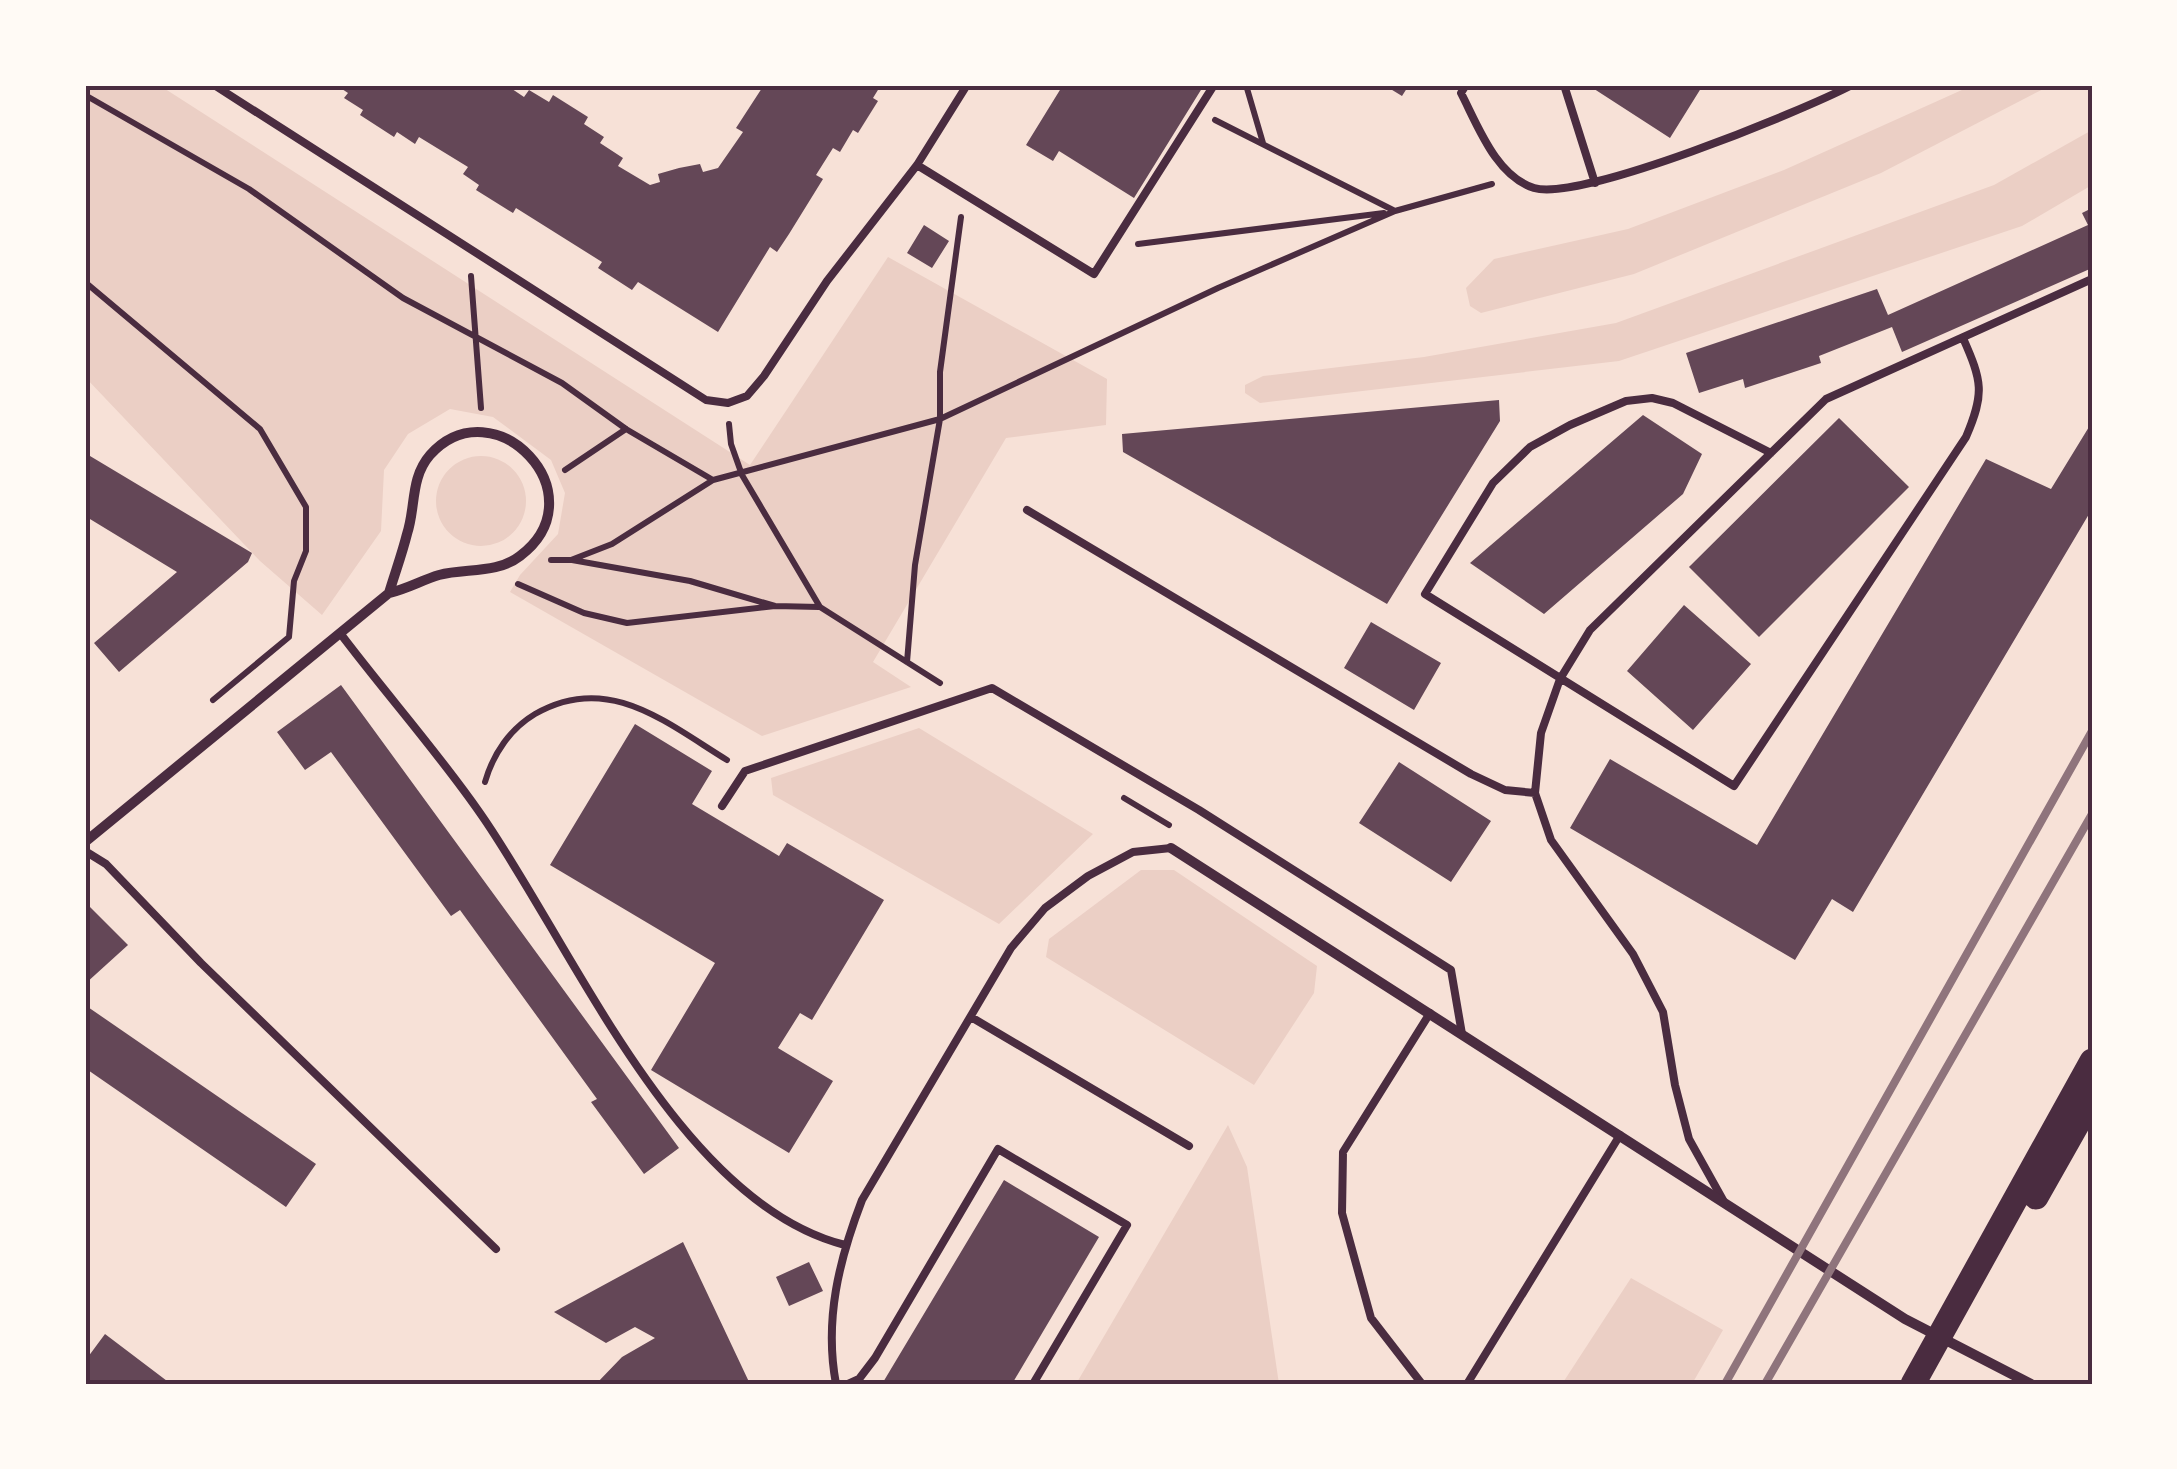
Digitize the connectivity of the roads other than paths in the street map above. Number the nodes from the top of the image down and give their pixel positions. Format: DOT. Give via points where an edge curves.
graph roads {
  1 [pos="214,85"];
  2 [pos="967,85"];
  3 [pos="1214,85"];
  4 [pos="1466,85"];
  5 [pos="1564,85"];
  6 [pos="1852,85"];
  7 [pos="918,166"];
  8 [pos="1594,183"];
  9 [pos="2092,280"];
  10 [pos="1962,338"];
  11 [pos="1772,453"];
  12 [pos="1027,510"];
  13 [pos="389,593"];
  14 [pos="340,633"];
  15 [pos="1560,679"];
  16 [pos="1535,793"];
  17 [pos="722,806"];
  18 [pos="85,842"];
  19 [pos="1171,848"];
  20 [pos="85,851"];
  21 [pos="1430,1013"];
  22 [pos="970,1017"];
  23 [pos="1462,1034"];
  24 [pos="2092,1061"];
  25 [pos="2092,1098"];
  26 [pos="1620,1135"];
  27 [pos="1190,1146"];
  28 [pos="1723,1200"];
  29 [pos="844,1245"];
  30 [pos="496,1249"];
  31 [pos="836,1384"];
  32 [pos="848,1384"];
  33 [pos="1033,1384"];
  34 [pos="1422,1384"];
  35 [pos="1467,1384"];
  36 [pos="1912,1384"];
  37 [pos="1930,1384"];
  38 [pos="2031,1384"];
  1 -- 7 [label="lane" via="706,400 728,403 748,396 827,280"];
  2 -- 7 [label="lane"];
  3 -- 7 [label="lane" via="1094,274"];
  4 -- 8 [label="lane" via="1461,94 1511,175 1534,188 1559,191"];
  5 -- 8 [label="lane"];
  6 -- 8 [label="lane" via="1759,126"];
  9 -- 10 [label="lane"];
  10 -- 11 [label="lane" via="1826,398"];
  10 -- 15 [label="lane" via="1978,371 1980,405 1966,437 1734,786"];
  11 -- 15 [label="lane" via="1590,630"];
  11 -- 15 [label="lane" via="1652,398 1626,401 1570,425 1530,447 1494,483 1425,594"];
  12 -- 16 [label="lane" via="1471,774 1505,790"];
  13 -- 13 [label="street" via="416,478 430,454 454,438 482,432 510,439 533,457 546,482 548,511 538,539 518,559"];
  13 -- 14 [label="street"];
  14 -- 18 [label="street"];
  14 -- 29 [label="lane" via="480,813 642,1076 688,1134 746,1190 802,1230"];
  15 -- 16 [label="lane" via="1541,733"];
  16 -- 28 [label="lane" via="1551,840 1633,954 1663,1012 1688,1139"];
  17 -- 23 [label="lane" via="745,772 992,688 1451,970"];
  19 -- 21 [label="street"];
  19 -- 22 [label="lane" via="1133,852 1045,908 1011,948"];
  20 -- 30 [label="lane" via="106,864"];
  21 -- 23 [label="street"];
  21 -- 34 [label="lane" via="1343,1152 1342,1214 1371,1318"];
  22 -- 27 [label="lane"];
  22 -- 29 [label="lane" via="862,1200"];
  23 -- 26 [label="street"];
  24 -- 36 [label="main road"];
  25 -- 37 [label="main road"];
  26 -- 28 [label="street"];
  26 -- 35 [label="lane"];
  28 -- 38 [label="street" via="1906,1319"];
  29 -- 31 [label="lane" via="830,1350"];
  32 -- 33 [label="lane" via="875,1358 998,1150 1127,1224"];
}
